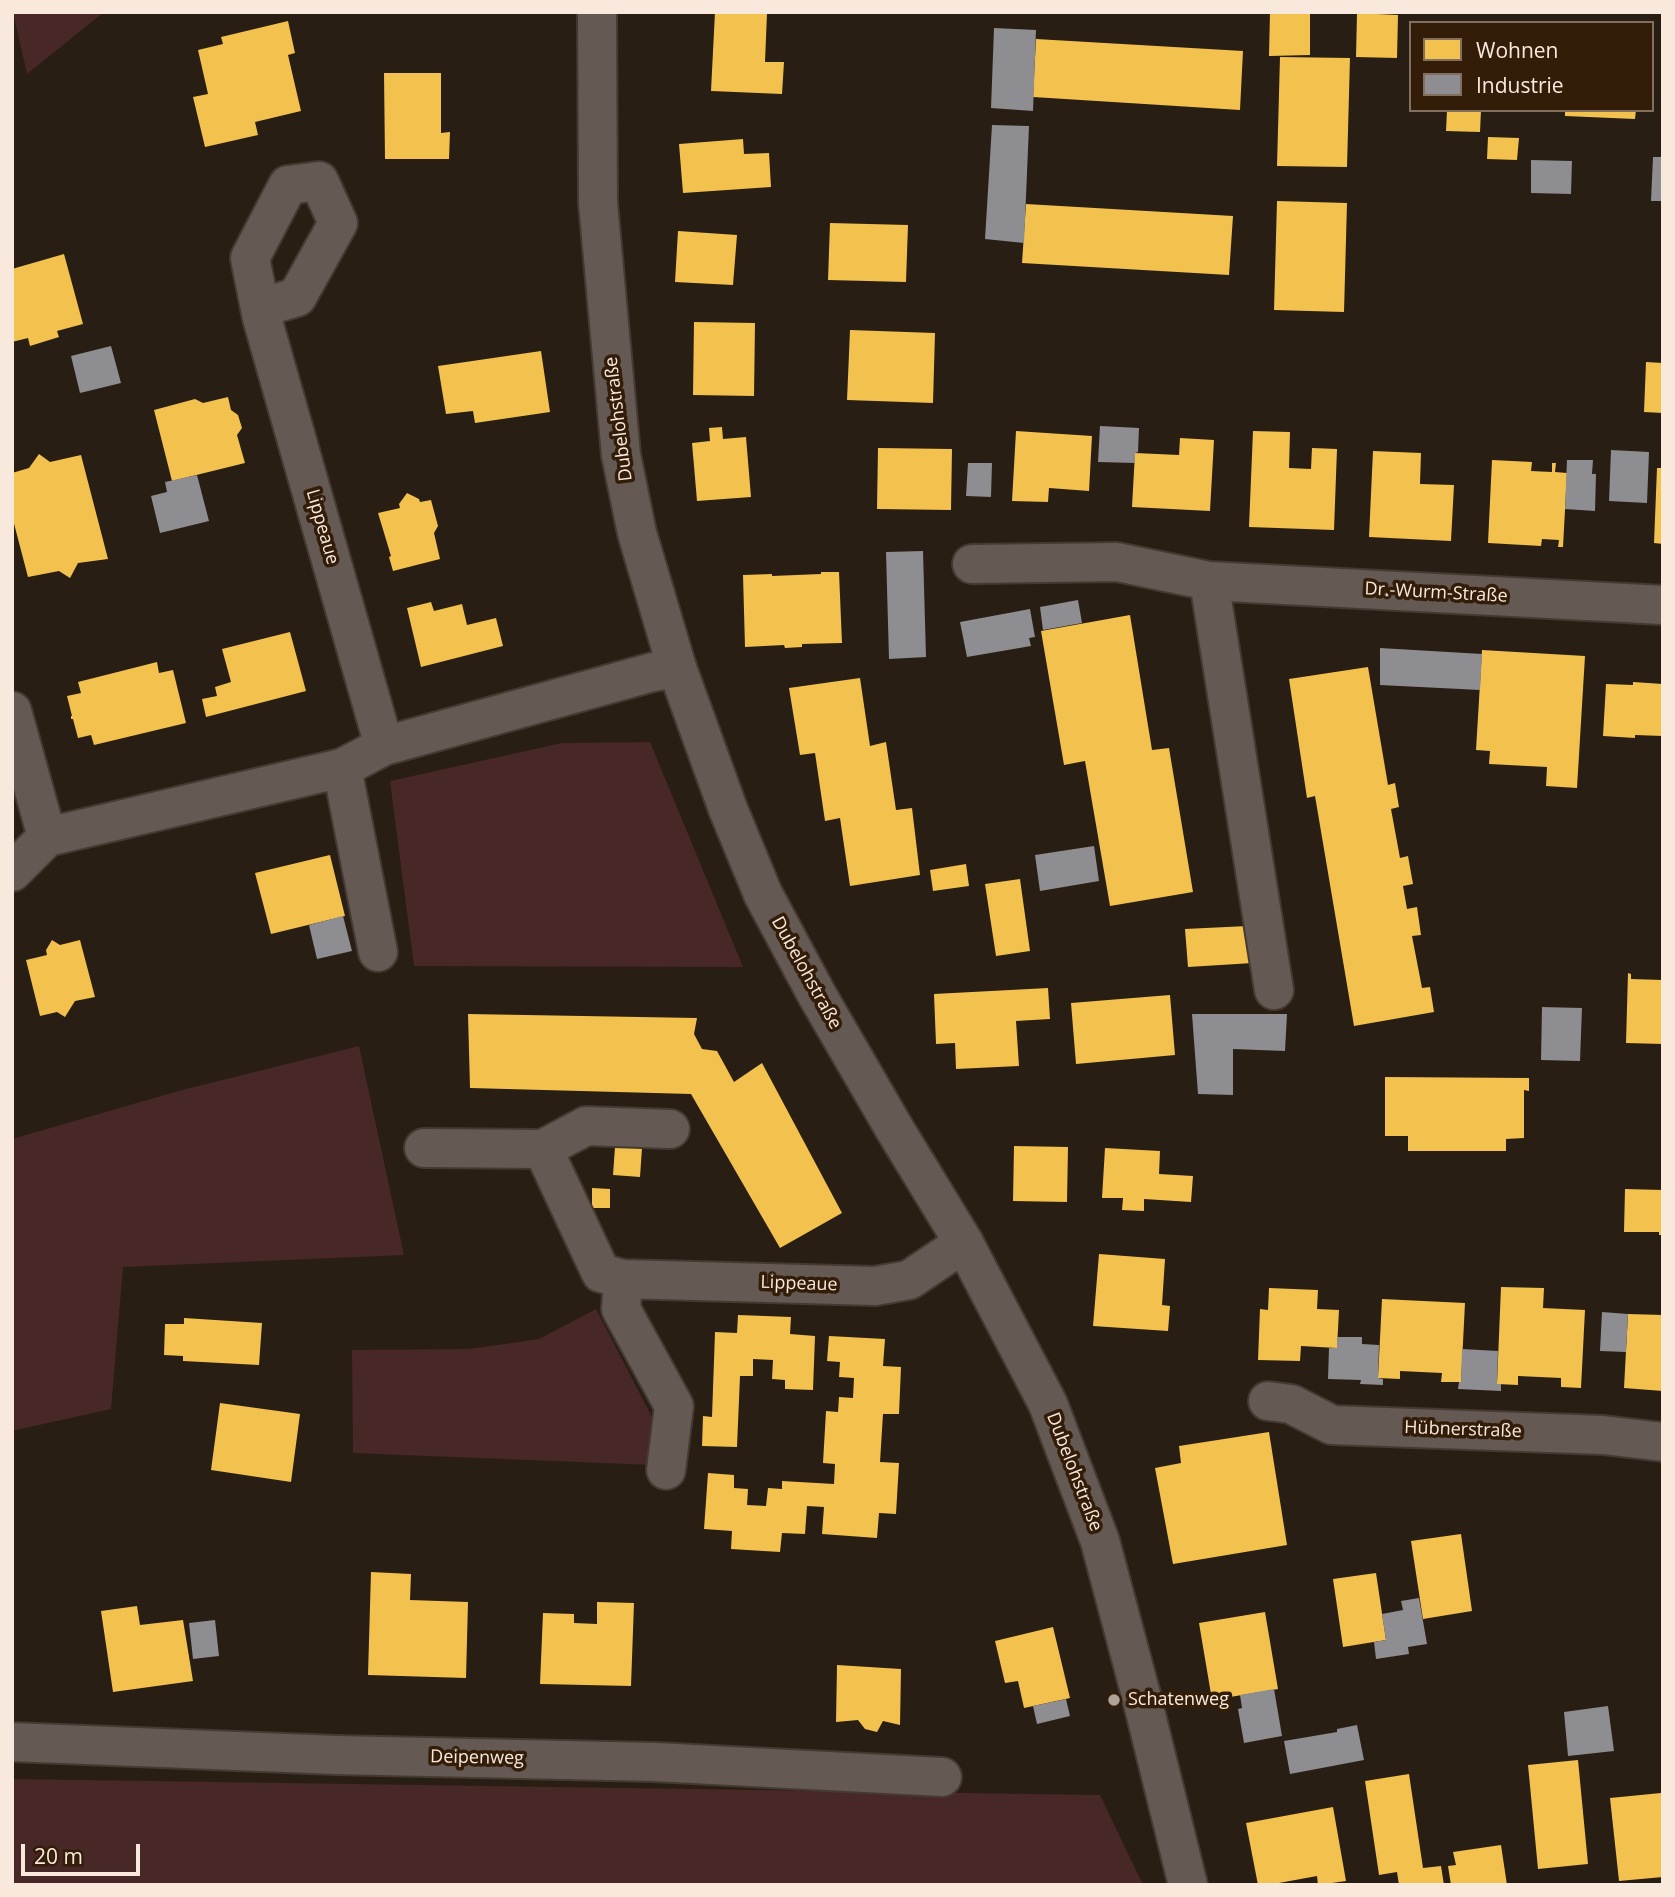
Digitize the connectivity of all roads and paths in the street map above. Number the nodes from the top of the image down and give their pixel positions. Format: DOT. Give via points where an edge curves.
graph roads {
  1 [pos="597,12"];
  2 [pos="260,308"];
  3 [pos="972,564"];
  4 [pos="1209,581"];
  5 [pos="1663,605"];
  6 [pos="677,668"];
  7 [pos="12,712"];
  8 [pos="384,746"];
  9 [pos="341,768"];
  10 [pos="47,837"];
  11 [pos="12,872"];
  12 [pos="379,953"];
  13 [pos="1274,990"];
  14 [pos="670,1129"];
  15 [pos="424,1148"];
  16 [pos="543,1149"];
  17 [pos="964,1243"];
  18 [pos="623,1279"];
  19 [pos="1268,1401"];
  20 [pos="1663,1442"];
  21 [pos="666,1470"];
  22 [pos="12,1742"];
  23 [pos="942,1777"];
  24 [pos="1188,1885"];
  1 -- 6 [label="street, Dubelohstraße" via="598,203 621,455 637,533"];
  2 -- 8 [label="street, Lippeaue"];
  3 -- 4 [label="street, Dr.-Wurm-Straße" via="1117,562"];
  4 -- 5 [label="street, Dr.-Wurm-Straße"];
  4 -- 13 [label="street"];
  6 -- 8 [label="street"];
  6 -- 17 [label="street, Dubelohstraße" via="763,894 817,995"];
  7 -- 10 [label="street"];
  8 -- 9 [label="street"];
  9 -- 10 [label="street"];
  9 -- 12 [label="street"];
  10 -- 11 [label="street"];
  14 -- 16 [label="street" via="586,1126"];
  15 -- 16 [label="street"];
  16 -- 18 [label="street" via="601,1273"];
  17 -- 18 [label="street, Lippeaue" via="909,1280 875,1286"];
  17 -- 24 [label="street, Dubelohstraße" via="1048,1404 1100,1541"];
  18 -- 21 [label="street" via="621,1309 674,1406"];
  19 -- 20 [label="street, Hübnerstraße" via="1291,1404 1332,1424 1603,1435"];
  22 -- 23 [label="street, Deipenweg" via="655,1762"];
}
